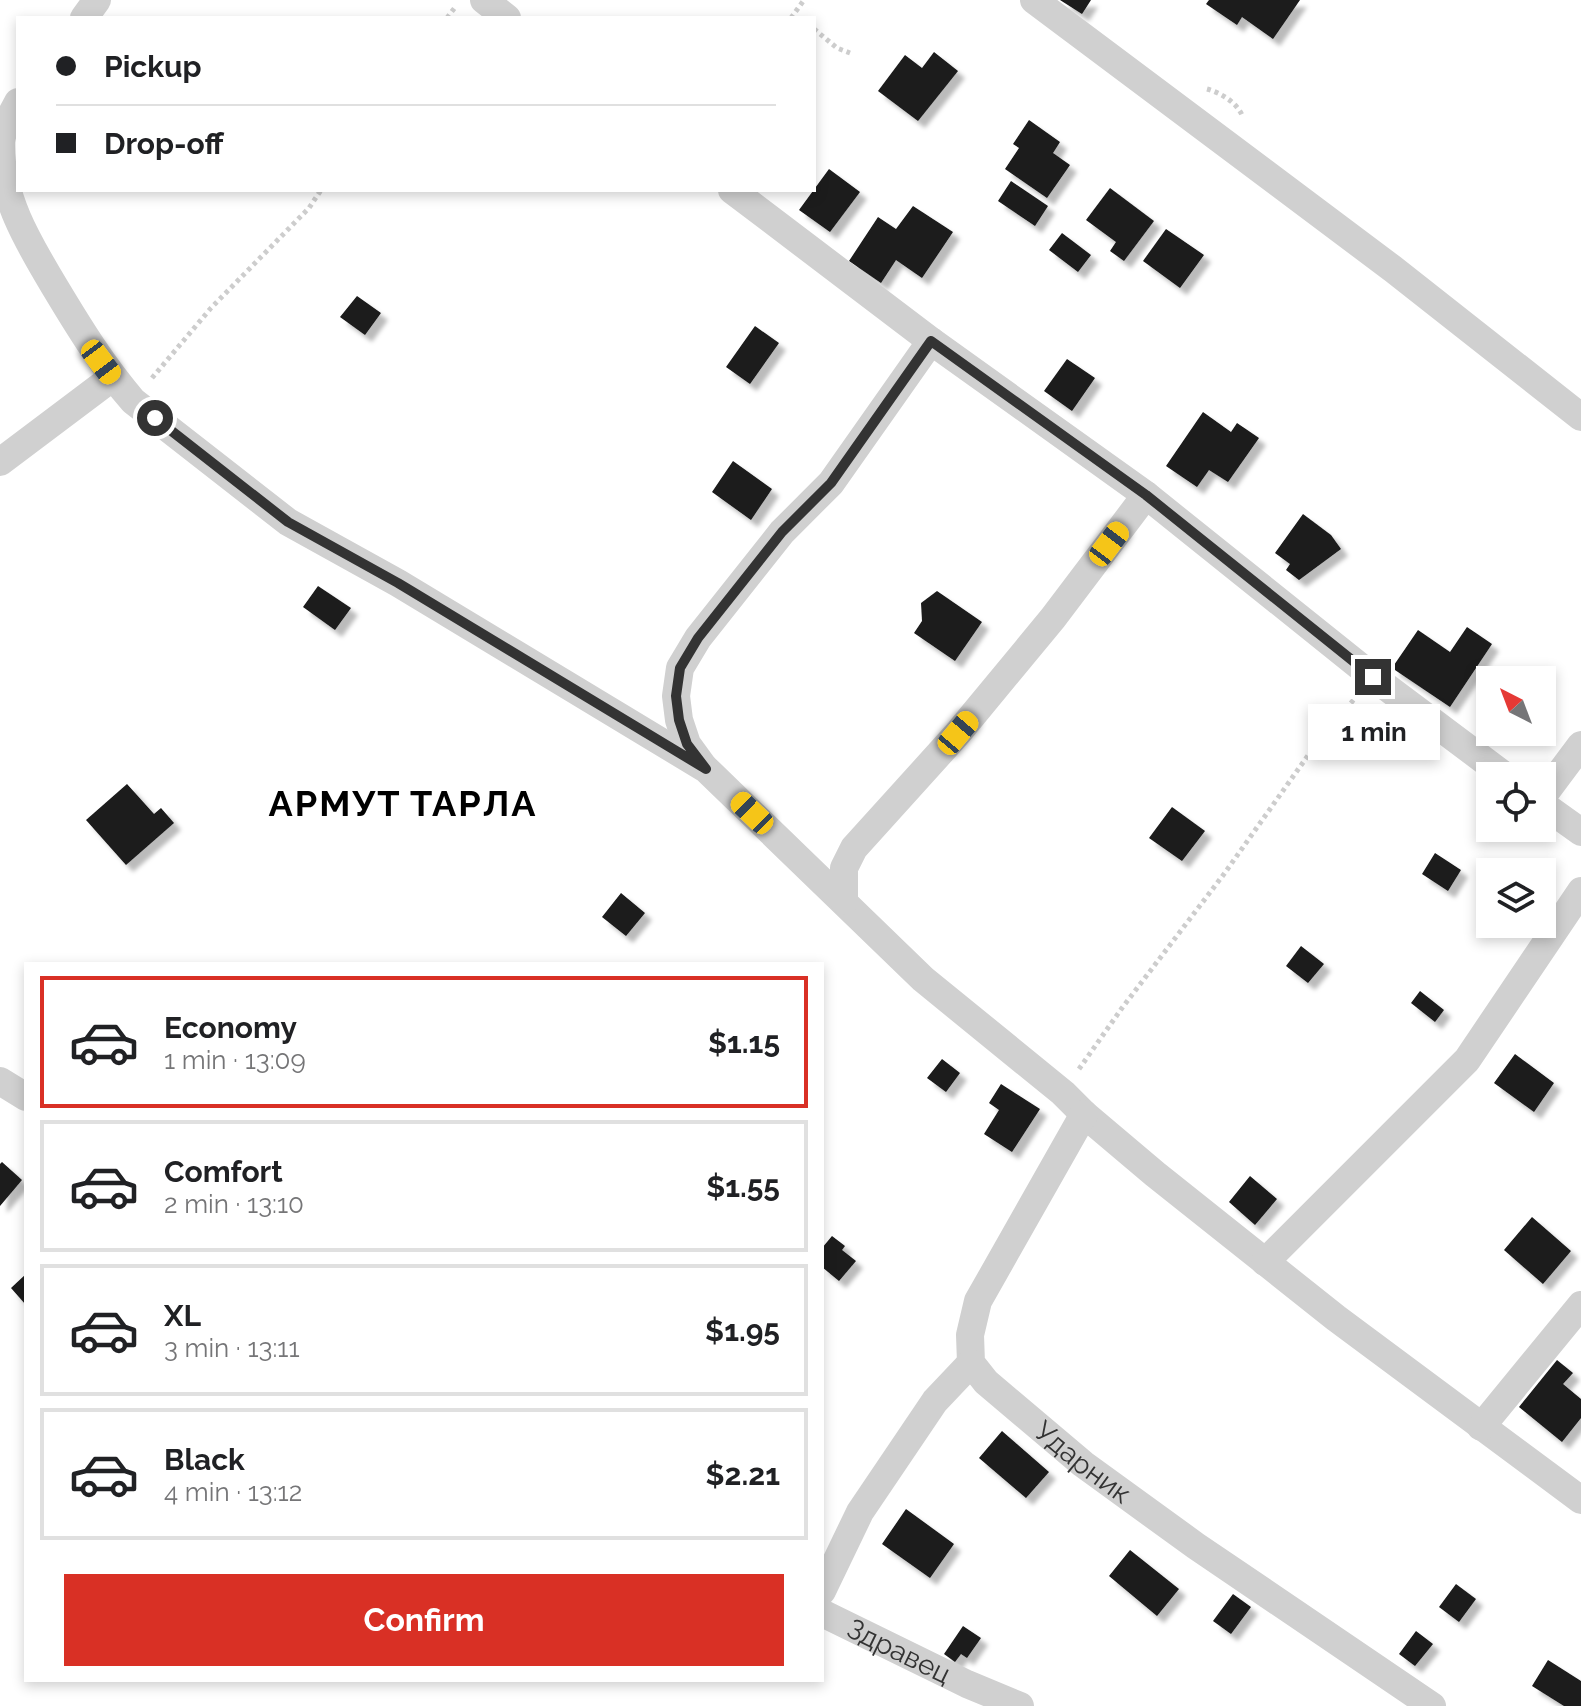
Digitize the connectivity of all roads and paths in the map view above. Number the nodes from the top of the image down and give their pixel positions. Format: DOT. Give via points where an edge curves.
graph roads {
  1 [pos="484,0"];
  2 [pos="804,0"];
  3 [pos="1034,0"];
  4 [pos="504,16"];
  5 [pos="793,16"];
  6 [pos="816,31"];
  7 [pos="850,53"];
  8 [pos="16,106"];
  9 [pos="320,192"];
  10 [pos="735,192"];
  11 [pos="931,341"];
  12 [pos="113,377"];
  13 [pos="133,401"];
  14 [pos="1581,417"];
  15 [pos="0,462"];
  16 [pos="1146,495"];
  17 [pos="1373,677"];
  18 [pos="1581,745"];
  19 [pos="1486,762"];
  20 [pos="706,769"];
  21 [pos="1556,778"];
  22 [pos="1556,814"];
  23 [pos="1581,832"];
  24 [pos="1581,891"];
  25 [pos="844,901"];
  26 [pos="0,1081"];
  27 [pos="1063,1093"];
  28 [pos="24,1096"];
  29 [pos="1084,1114"];
  30 [pos="1265,1262"];
  31 [pos="1581,1305"];
  32 [pos="971,1363"];
  33 [pos="1481,1427"];
  34 [pos="1581,1500"];
  35 [pos="824,1587"];
  36 [pos="824,1614"];
  37 [pos="1020,1706"];
  38 [pos="1432,1706"];
  1 -- 4 [label="street"];
  2 -- 5 [label="path"];
  3 -- 14 [label="street"];
  6 -- 7 [label="path"];
  8 -- 12 [label="street" via="1,138 1,171 20,229"];
  9 -- 13 [label="path"];
  10 -- 11 [label="street"];
  11 -- 16 [label="street"];
  11 -- 20 [label="street" via="831,483 782,532 704,629 680,668 679,720 687,744"];
  12 -- 13 [label="street"];
  12 -- 15 [label="street"];
  13 -- 20 [label="street" via="288,522"];
  16 -- 17 [label="street"];
  16 -- 25 [label="street" via="968,722 854,848 844,868"];
  17 -- 19 [label="street"];
  17 -- 27 [label="path" via="1309,754"];
  18 -- 21 [label="street"];
  20 -- 25 [label="street"];
  22 -- 23 [label="street"];
  24 -- 30 [label="street" via="1467,1060"];
  25 -- 27 [label="street" via="923,979"];
  26 -- 28 [label="street"];
  27 -- 29 [label="street"];
  29 -- 30 [label="street"];
  29 -- 32 [label="street" via="978,1301 970,1335"];
  30 -- 33 [label="street"];
  31 -- 33 [label="street"];
  32 -- 35 [label="street" via="935,1401 860,1512"];
  32 -- 38 [label="street, Ударник" via="986,1382 1083,1464"];
  33 -- 34 [label="street"];
  36 -- 37 [label="street, Здравец"];
}
